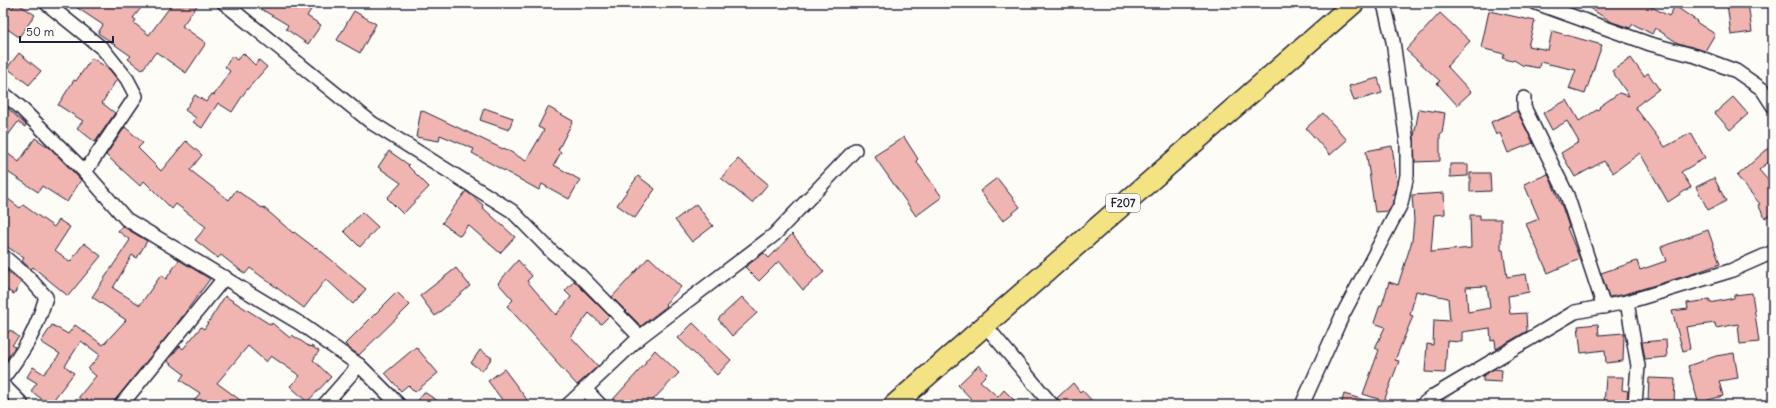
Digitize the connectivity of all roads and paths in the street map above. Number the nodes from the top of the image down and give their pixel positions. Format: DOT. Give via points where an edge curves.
graph roads {
  1 [pos="46,3"];
  2 [pos="224,3"];
  3 [pos="1354,3"];
  4 [pos="1383,3"];
  5 [pos="1536,3"];
  6 [pos="3,93"];
  7 [pos="1524,98"];
  8 [pos="1773,106"];
  9 [pos="855,150"];
  10 [pos="85,172"];
  11 [pos="1773,252"];
  12 [pos="3,256"];
  13 [pos="225,277"];
  14 [pos="1627,302"];
  15 [pos="1604,307"];
  16 [pos="985,325"];
  17 [pos="640,337"];
  18 [pos="359,365"];
  19 [pos="3,378"];
  20 [pos="3,385"];
  21 [pos="585,389"];
  22 [pos="20,403"];
  23 [pos="121,405"];
  24 [pos="324,405"];
  25 [pos="399,405"];
  26 [pos="568,405"];
  27 [pos="600,405"];
  28 [pos="894,405"];
  29 [pos="1052,405"];
  30 [pos="1302,405"];
  31 [pos="1422,405"];
  32 [pos="1636,405"];
  1 -- 10 [label="street" via="103,49 127,79 136,96"];
  2 -- 17 [label="street" via="372,123 512,211"];
  3 -- 16 [label="main road, F207"];
  4 -- 30 [label="street" via="1393,40 1407,143 1407,175 1401,204 1342,316"];
  5 -- 8 [label="street" via="1650,44 1696,56 1736,71 1762,89"];
  6 -- 10 [label="street"];
  7 -- 15 [label="street" via="1524,107 1567,195"];
  9 -- 17 [label="street" via="774,235"];
  10 -- 13 [label="street" via="126,219"];
  11 -- 14 [label="street" via="1730,271"];
  12 -- 19 [label="street" via="29,278 46,297 40,319 22,353"];
  13 -- 18 [label="street" via="301,324"];
  13 -- 23 [label="street"];
  14 -- 15 [label="street"];
  14 -- 32 [label="street" via="1638,366"];
  15 -- 31 [label="street" via="1575,312"];
  16 -- 28 [label="main road, F207"];
  16 -- 29 [label="street"];
  17 -- 21 [label="street"];
  18 -- 24 [label="street"];
  18 -- 25 [label="street"];
  20 -- 22 [label="street"];
  21 -- 26 [label="street"];
  21 -- 27 [label="street"];
}
